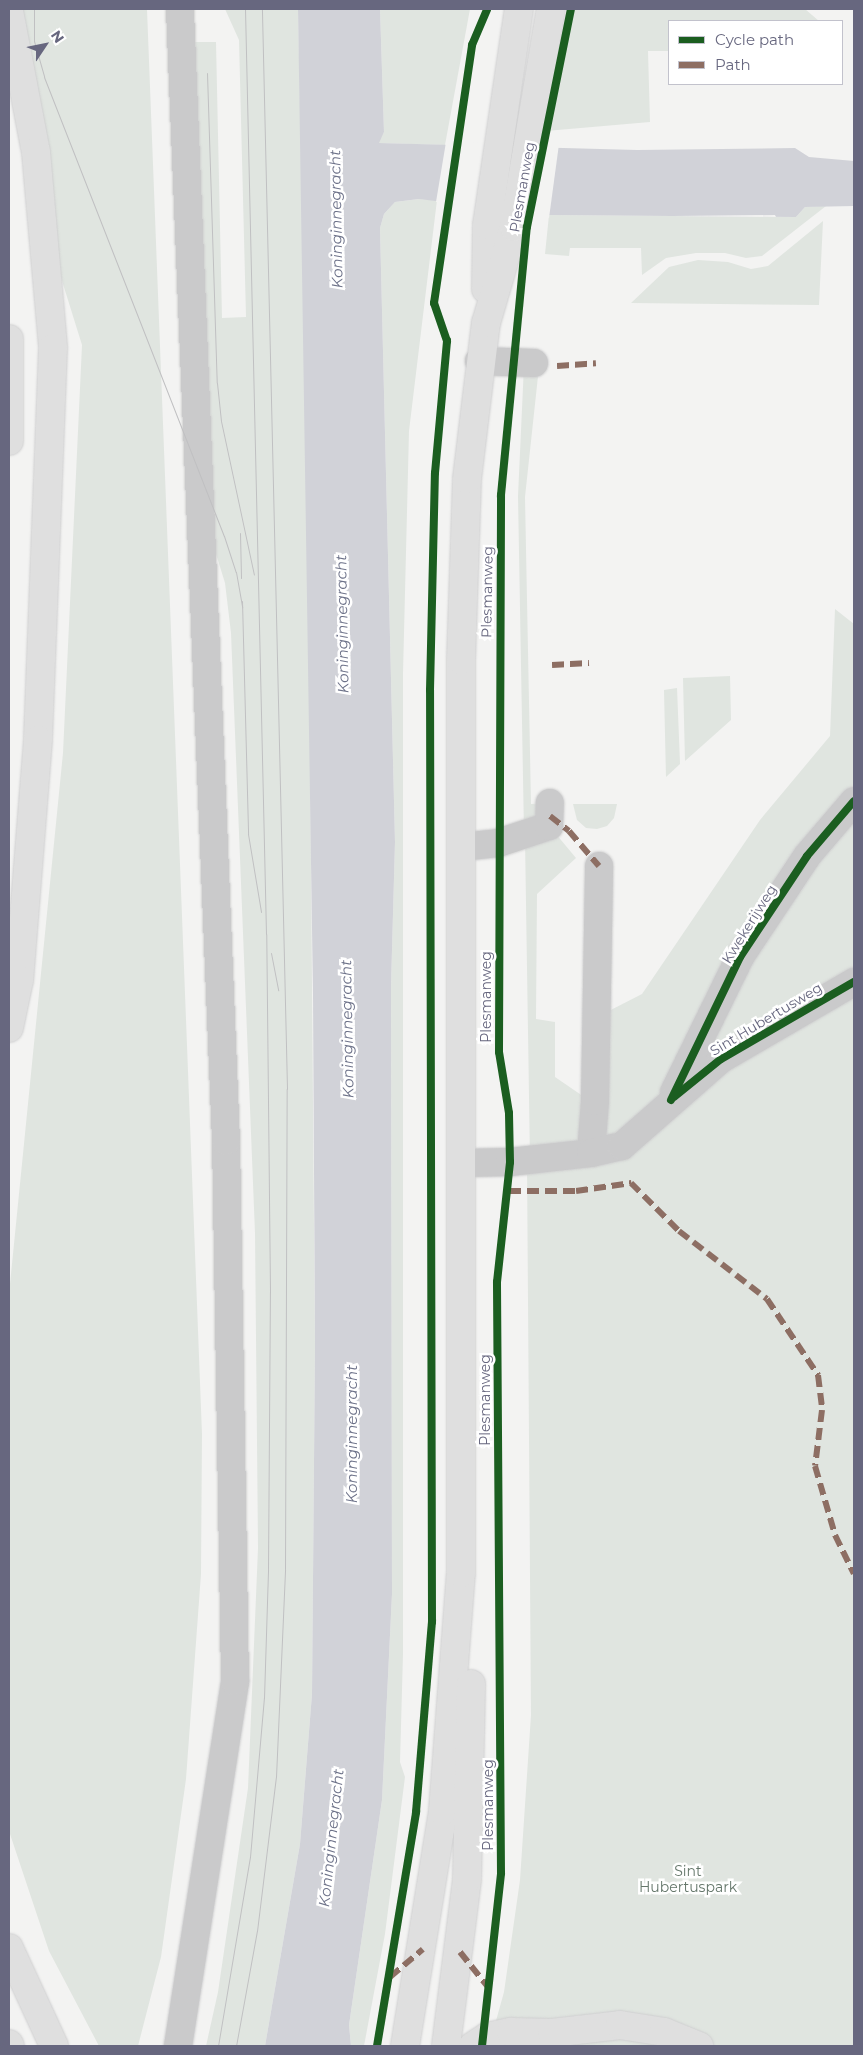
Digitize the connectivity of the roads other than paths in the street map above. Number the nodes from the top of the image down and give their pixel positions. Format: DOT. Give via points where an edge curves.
graph roads {
  1 [pos="180,9"];
  2 [pos="519,9"];
  3 [pos="551,9"];
  4 [pos="9,11"];
  5 [pos="486,323"];
  6 [pos="9,340"];
  7 [pos="479,361"];
  8 [pos="534,363"];
  9 [pos="9,441"];
  10 [pos="854,801"];
  11 [pos="550,803"];
  12 [pos="461,847"];
  13 [pos="599,866"];
  14 [pos="854,982"];
  15 [pos="9,1028"];
  16 [pos="670,1100"];
  17 [pos="591,1154"];
  18 [pos="460,1163"];
  19 [pos="461,1573"];
  20 [pos="9,1948"];
  21 [pos="408,2034"];
  22 [pos="54,2046"];
  23 [pos="178,2046"];
  24 [pos="446,2046"];
  25 [pos="472,2046"];
  26 [pos="699,2046"];
  1 -- 23 [label="street" via="226,1141 235,1681"];
  2 -- 5 [label="main road, Plesmanweg" via="487,225"];
  3 -- 5 [label="main road, Plesmanweg" via="514,227"];
  4 -- 15 [label="main road" via="36,152 53,348 38,740 19,980"];
  5 -- 7 [label="main road, Plesmanweg"];
  6 -- 9 [label="main road"];
  7 -- 8 [label="street"];
  7 -- 12 [label="main road, Plesmanweg" via="462,570"];
  10 -- 16 [label="street, Kwekerijweg" via="807,856 740,958"];
  11 -- 12 [label="street" via="549,826 498,843"];
  12 -- 18 [label="main road, Plesmanweg"];
  13 -- 17 [label="street" via="596,1092"];
  14 -- 16 [label="street, Sint Hubertusweg" via="721,1059"];
  16 -- 17 [label="street, Sint Hubertusweg" via="622,1146"];
  17 -- 18 [label="street, Sint Hubertusweg"];
  18 -- 19 [label="main road, Plesmanweg"];
  19 -- 21 [label="main road, Plesmanweg" via="443,1811"];
  19 -- 24 [label="main road, Plesmanweg" via="471,1676 470,1820 461,1944"];
  20 -- 22 [label="main road"];
  25 -- 26 [label="main road" via="490,2036 511,2032 552,2033 620,2025 656,2030"];
}
